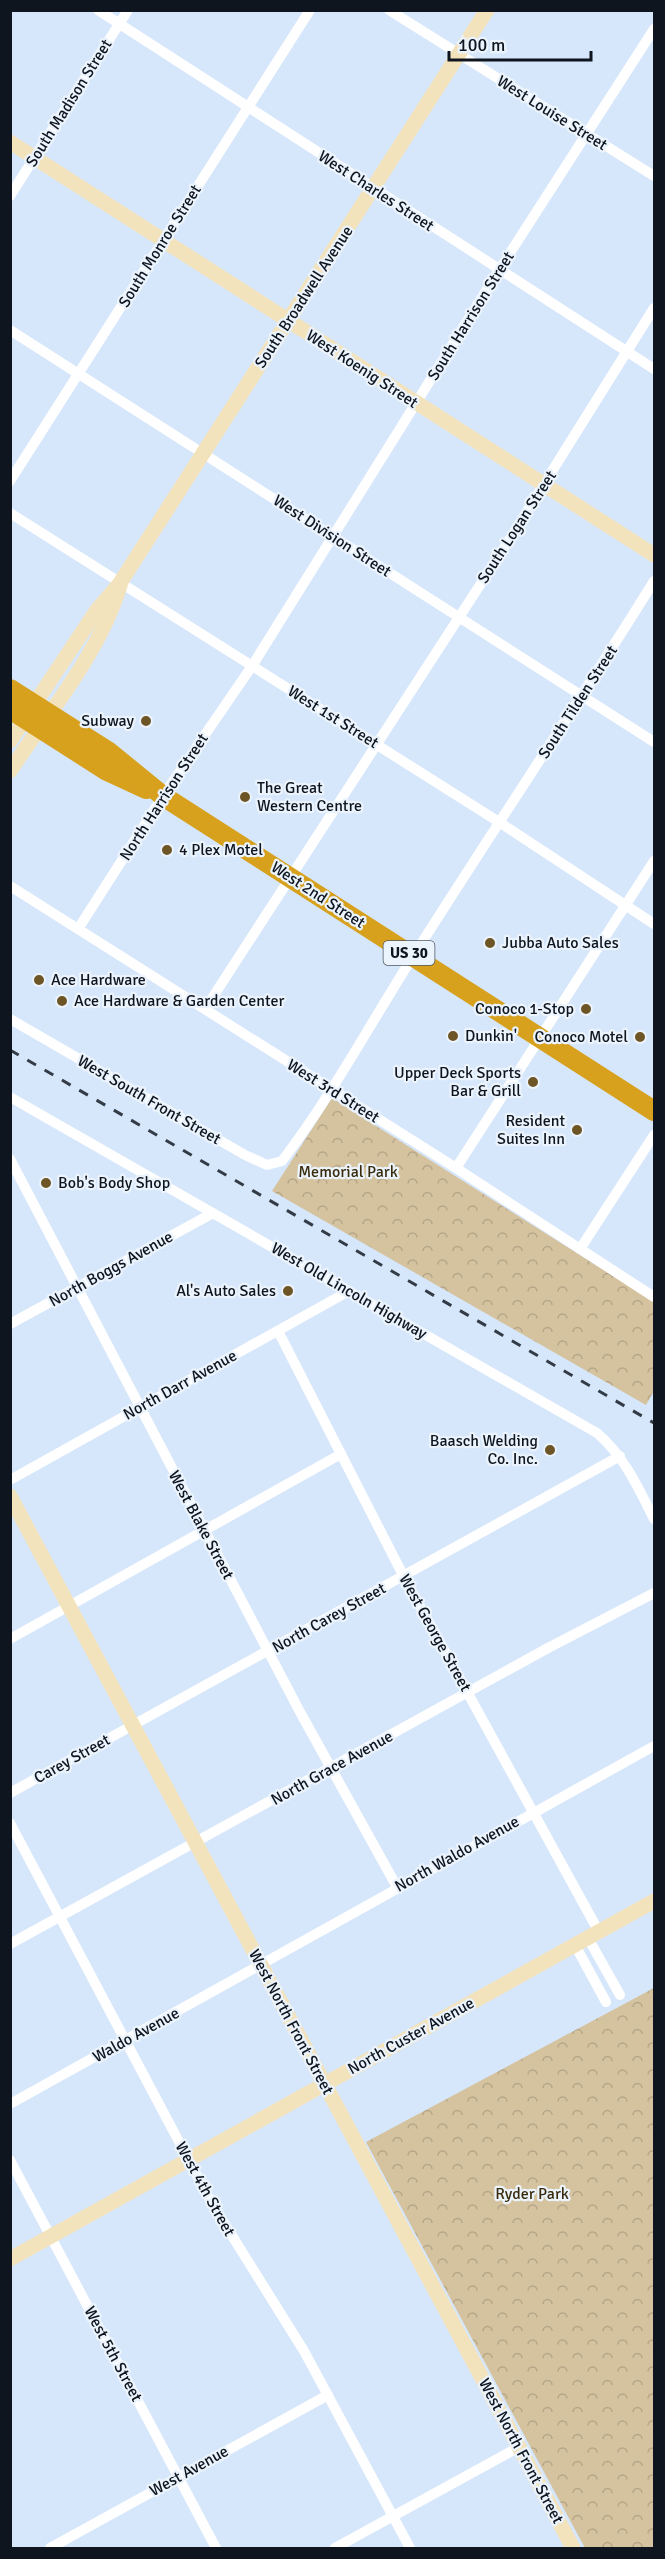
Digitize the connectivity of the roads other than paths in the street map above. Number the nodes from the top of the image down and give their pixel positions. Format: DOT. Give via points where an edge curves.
graph roads {
  1 [pos="98,10"];
  2 [pos="128,10"];
  3 [pos="310,10"];
  4 [pos="389,10"];
  5 [pos="487,10"];
  6 [pos="119,24"];
  7 [pos="654,29"];
  8 [pos="459,55"];
  9 [pos="247,108"];
  10 [pos="588,134"];
  11 [pos="10,142"];
  12 [pos="34,157"];
  13 [pos="654,176"];
  14 [pos="373,189"];
  15 [pos="10,196"];
  16 [pos="164,241"];
  17 [pos="499,270"];
  18 [pos="654,308"];
  19 [pos="288,321"];
  20 [pos="10,330"];
  21 [pos="628,352"];
  22 [pos="654,369"];
  23 [pos="78,373"];
  24 [pos="416,403"];
  25 [pos="204,454"];
  26 [pos="10,481"];
  27 [pos="544,485"];
  28 [pos="10,513"];
  29 [pos="334,537"];
  30 [pos="654,555"];
  31 [pos="654,581"];
  32 [pos="120,583"];
  33 [pos="459,617"];
  34 [pos="252,666"];
  35 [pos="10,688"];
  36 [pos="583,696"];
  37 [pos="32,715"];
  38 [pos="10,741"];
  39 [pos="654,742"];
  40 [pos="377,744"];
  41 [pos="10,771"];
  42 [pos="163,796"];
  43 [pos="499,822"];
  44 [pos="654,861"];
  45 [pos="289,877"];
  46 [pos="10,886"];
  47 [pos="627,905"];
  48 [pos="654,924"];
  49 [pos="78,929"];
  50 [pos="413,956"];
  51 [pos="205,1010"];
  52 [pos="10,1019"];
  53 [pos="541,1037"];
  54 [pos="330,1089"];
  55 [pos="10,1097"];
  56 [pos="654,1111"];
  57 [pos="654,1135"];
  58 [pos="288,1153"];
  59 [pos="12,1167"];
  60 [pos="456,1168"];
  61 [pos="213,1213"];
  62 [pos="580,1249"];
  63 [pos="78,1287"];
  64 [pos="348,1291"];
  65 [pos="654,1297"];
  66 [pos="10,1324"];
  67 [pos="278,1331"];
  68 [pos="140,1407"];
  69 [pos="341,1454"];
  70 [pos="620,1456"];
  71 [pos="10,1480"];
  72 [pos="10,1496"];
  73 [pos="654,1519"];
  74 [pos="205,1531"];
  75 [pos="404,1577"];
  76 [pos="654,1593"];
  77 [pos="69,1606"];
  78 [pos="10,1639"];
  79 [pos="268,1652"];
  80 [pos="467,1693"];
  81 [pos="133,1726"];
  82 [pos="654,1746"];
  83 [pos="332,1768"];
  84 [pos="10,1793"];
  85 [pos="533,1812"];
  86 [pos="10,1823"];
  87 [pos="195,1842"];
  88 [pos="397,1887"];
  89 [pos="654,1901"];
  90 [pos="60,1917"];
  91 [pos="587,1938"];
  92 [pos="10,1944"];
  93 [pos="261,1965"];
  94 [pos="620,1995"];
  95 [pos="606,2002"];
  96 [pos="125,2041"];
  97 [pos="325,2084"];
  98 [pos="10,2104"];
  99 [pos="188,2159"];
  100 [pos="10,2160"];
  101 [pos="51,2237"];
  102 [pos="10,2259"];
  103 [pos="328,2395"];
  104 [pos="519,2447"];
  105 [pos="178,2477"];
  106 [pos="393,2517"];
  107 [pos="50,2548"];
  108 [pos="216,2548"];
  109 [pos="335,2548"];
  110 [pos="410,2548"];
  111 [pos="573,2548"];
  1 -- 6 [label="street, West Charles Street"];
  2 -- 6 [label="street, South Madison Street"];
  3 -- 9 [label="street, South Monroe Street"];
  4 -- 8 [label="street, West Louise Street"];
  5 -- 8 [label="street, South Broadwell Avenue"];
  6 -- 9 [label="street, West Charles Street"];
  6 -- 12 [label="street, South Madison Street"];
  7 -- 10 [label="street, South Harrison Street"];
  8 -- 10 [label="street, West Louise Street"];
  8 -- 14 [label="street, South Broadwell Avenue"];
  9 -- 14 [label="street, West Charles Street"];
  9 -- 16 [label="street, South Monroe Street"];
  10 -- 13 [label="street, West Louise Street"];
  10 -- 17 [label="street, South Harrison Street"];
  11 -- 12 [label="street, West Koenig Street"];
  12 -- 15 [label="street, South Madison Street"];
  12 -- 16 [label="street, West Koenig Street"];
  14 -- 17 [label="street, West Charles Street"];
  14 -- 19 [label="street, South Broadwell Avenue"];
  16 -- 19 [label="street, West Koenig Street"];
  16 -- 23 [label="street, South Monroe Street"];
  17 -- 21 [label="street, West Charles Street"];
  17 -- 24 [label="street, South Harrison Street"];
  18 -- 21 [label="street, South Logan Street"];
  19 -- 24 [label="street, West Koenig Street"];
  19 -- 25 [label="street, South Broadwell Avenue"];
  20 -- 23 [label="street, West Division Street"];
  21 -- 22 [label="street, West Charles Street"];
  21 -- 27 [label="street, South Logan Street"];
  23 -- 25 [label="street, West Division Street"];
  23 -- 26 [label="street, South Monroe Street"];
  24 -- 27 [label="street, West Koenig Street"];
  24 -- 29 [label="street, South Harrison Street"];
  25 -- 29 [label="street, West Division Street"];
  25 -- 32 [label="street, South Broadwell Avenue"];
  27 -- 30 [label="street, West Koenig Street"];
  27 -- 33 [label="street, South Logan Street"];
  28 -- 32 [label="street, West 1st Street"];
  29 -- 33 [label="street, West Division Street"];
  29 -- 34 [label="street, South Harrison Street"];
  31 -- 36 [label="street, South Tilden Street"];
  32 -- 34 [label="street, West 1st Street"];
  32 -- 37 [label="street, South Broadwell Avenue" via="103,628"];
  33 -- 36 [label="street, West Division Street"];
  33 -- 40 [label="street, South Logan Street"];
  34 -- 40 [label="street, West 1st Street"];
  34 -- 42 [label="street, North Harrison Street"];
  35 -- 37 [label="highway, West 2nd Street / US 30"];
  36 -- 39 [label="street, West Division Street"];
  36 -- 43 [label="street, South Tilden Street"];
  37 -- 38 [label="street"];
  37 -- 41 [label="street"];
  37 -- 42 [label="highway, West 2nd Street / US 30" via="116,756"];
  40 -- 43 [label="street, West 1st Street"];
  40 -- 45 [label="street, South Logan Street"];
  42 -- 45 [label="highway, West 2nd Street / US 30"];
  42 -- 49 [label="street, North Harrison Street"];
  43 -- 47 [label="street, West 1st Street"];
  43 -- 50 [label="street, South Tilden Street"];
  44 -- 47 [label="street"];
  45 -- 50 [label="highway, West 2nd Street / US 30"];
  45 -- 51 [label="street, South Logan Street"];
  46 -- 49 [label="street, West 3rd Street"];
  47 -- 48 [label="street, West 1st Street"];
  47 -- 53 [label="street"];
  49 -- 51 [label="street, West 3rd Street"];
  50 -- 53 [label="highway, West 2nd Street / US 30"];
  50 -- 54 [label="street, South Tilden Street"];
  51 -- 54 [label="street, West 3rd Street"];
  52 -- 58 [label="street, West South Front Street" via="245,1155 267,1164 282,1161"];
  53 -- 56 [label="highway, West 2nd Street / US 30"];
  53 -- 60 [label="street"];
  54 -- 58 [label="street, South Tilden Street"];
  54 -- 60 [label="street, West 3rd Street"];
  55 -- 61 [label="street, West Old Lincoln Highway"];
  57 -- 62 [label="street"];
  59 -- 63 [label="street, West Blake Street"];
  60 -- 62 [label="street, West 3rd Street"];
  61 -- 63 [label="street, North Boggs Avenue"];
  61 -- 64 [label="street, West Old Lincoln Highway"];
  62 -- 65 [label="street, West 3rd Street"];
  63 -- 66 [label="street, North Boggs Avenue"];
  63 -- 68 [label="street, West Blake Street"];
  64 -- 67 [label="street, North Darr Avenue"];
  64 -- 70 [label="street, West Old Lincoln Highway" via="597,1433"];
  67 -- 68 [label="street, North Darr Avenue"];
  67 -- 69 [label="street, West George Street"];
  68 -- 71 [label="street, North Darr Avenue"];
  68 -- 74 [label="street, West Blake Street"];
  69 -- 74 [label="street"];
  69 -- 75 [label="street, West George Street"];
  70 -- 73 [label="street, West Old Lincoln Highway"];
  70 -- 75 [label="street, North Carey Street"];
  72 -- 77 [label="street, West North Front Street"];
  74 -- 77 [label="street"];
  74 -- 79 [label="street, West Blake Street"];
  75 -- 79 [label="street, North Carey Street"];
  75 -- 80 [label="street, West George Street"];
  76 -- 80 [label="street, North Grace Avenue"];
  77 -- 78 [label="street"];
  77 -- 81 [label="street, West North Front Street"];
  79 -- 81 [label="street, North Carey Street"];
  79 -- 83 [label="street, West Blake Street"];
  80 -- 83 [label="street, North Grace Avenue"];
  80 -- 85 [label="street, West George Street"];
  81 -- 84 [label="street, Carey Street"];
  81 -- 87 [label="street, West North Front Street"];
  82 -- 85 [label="street, North Waldo Avenue"];
  83 -- 87 [label="street, North Grace Avenue"];
  83 -- 88 [label="street, West Blake Street"];
  85 -- 88 [label="street, North Waldo Avenue"];
  85 -- 91 [label="street, West George Street"];
  86 -- 90 [label="street, West 4th Street"];
  87 -- 90 [label="street, North Grace Avenue"];
  87 -- 93 [label="street, West North Front Street"];
  88 -- 93 [label="street, North Waldo Avenue"];
  89 -- 91 [label="street, North Custer Avenue"];
  90 -- 92 [label="street, North Grace Avenue"];
  90 -- 96 [label="street, West 4th Street"];
  91 -- 94 [label="street, West George Street"];
  91 -- 95 [label="street, West George Street"];
  91 -- 97 [label="street, North Custer Avenue"];
  93 -- 96 [label="street, Waldo Avenue"];
  93 -- 97 [label="street, West North Front Street"];
  96 -- 98 [label="street, Waldo Avenue"];
  96 -- 99 [label="street, West 4th Street"];
  97 -- 99 [label="street, North Custer Avenue"];
  97 -- 104 [label="street, West North Front Street"];
  99 -- 101 [label="street, North Custer Avenue"];
  99 -- 103 [label="street, West 4th Street"];
  100 -- 101 [label="street, West 5th Street"];
  101 -- 102 [label="street, North Custer Avenue"];
  101 -- 105 [label="street, West 5th Street"];
  103 -- 105 [label="street, West Avenue"];
  103 -- 106 [label="street, West 4th Street"];
  104 -- 106 [label="street"];
  104 -- 111 [label="street, West North Front Street"];
  105 -- 107 [label="street, West Avenue"];
  105 -- 108 [label="street, West 5th Street"];
  106 -- 109 [label="street"];
  106 -- 110 [label="street, West 4th Street"];
}
